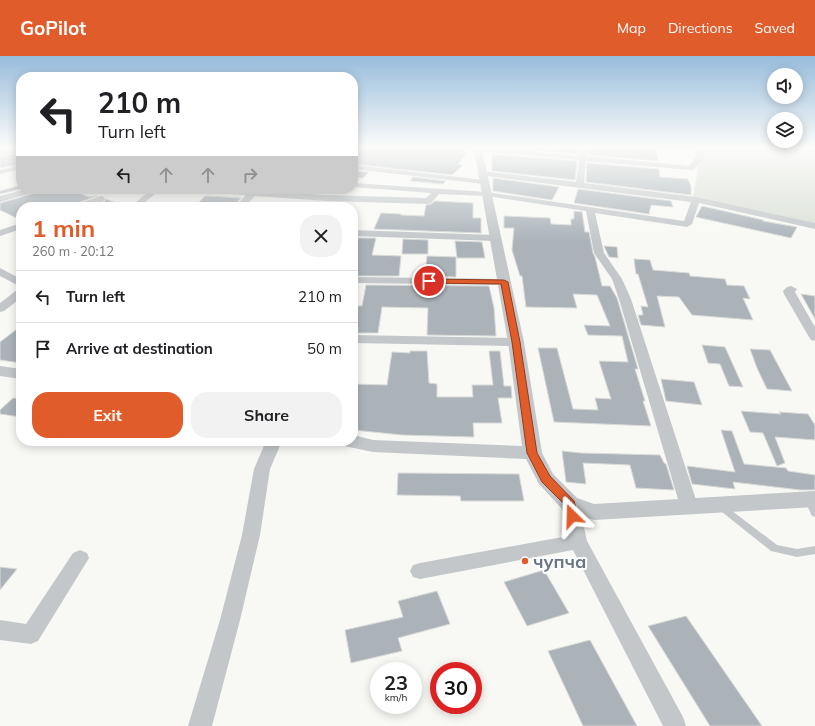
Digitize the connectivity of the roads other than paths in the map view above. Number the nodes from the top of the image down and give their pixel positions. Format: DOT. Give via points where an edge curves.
graph roads {
  1 [pos="454,179"];
  2 [pos="484,179"];
  3 [pos="581,179"];
  4 [pos="485,183"];
  5 [pos="358,185"];
  6 [pos="580,185"];
  7 [pos="437,191"];
  8 [pos="19,194"];
  9 [pos="151,194"];
  10 [pos="252,194"];
  11 [pos="268,194"];
  12 [pos="327,198"];
  13 [pos="101,199"];
  14 [pos="0,200"];
  15 [pos="696,200"];
  16 [pos="92,202"];
  17 [pos="140,202"];
  18 [pos="244,202"];
  19 [pos="325,202"];
  20 [pos="590,210"];
  21 [pos="815,226"];
  22 [pos="16,228"];
  23 [pos="0,233"];
  24 [pos="358,233"];
  25 [pos="496,238"];
  26 [pos="0,271"];
  27 [pos="358,280"];
  28 [pos="16,281"];
  29 [pos="504,282"];
  30 [pos="791,289"];
  31 [pos="16,296"];
  32 [pos="0,308"];
  33 [pos="815,337"];
  34 [pos="358,339"];
  35 [pos="516,342"];
  36 [pos="0,371"];
  37 [pos="16,373"];
  38 [pos="358,443"];
  39 [pos="272,446"];
  40 [pos="532,453"];
  41 [pos="570,504"];
  42 [pos="812,504"];
  43 [pos="718,505"];
  44 [pos="689,506"];
  45 [pos="578,542"];
  46 [pos="815,550"];
  47 [pos="80,558"];
  48 [pos="420,571"];
  49 [pos="0,630"];
  50 [pos="675,725"];
  51 [pos="200,726"];
  1 -- 4 [label="street"];
  2 -- 4 [label="street"];
  3 -- 6 [label="street"];
  4 -- 6 [label="street"];
  4 -- 7 [label="street"];
  4 -- 20 [label="street"];
  4 -- 25 [label="street"];
  5 -- 7 [label="street"];
  6 -- 15 [label="street"];
  7 -- 12 [label="street" via="428,201"];
  8 -- 14 [label="street"];
  9 -- 17 [label="street"];
  10 -- 18 [label="street"];
  11 -- 12 [label="street"];
  12 -- 19 [label="street"];
  13 -- 16 [label="street"];
  15 -- 20 [label="street" via="686,224"];
  15 -- 21 [label="street"];
  20 -- 44 [label="street" via="599,253 618,278 625,298"];
  22 -- 23 [label="street"];
  24 -- 25 [label="street"];
  25 -- 29 [label="street"];
  26 -- 28 [label="street"];
  27 -- 29 [label="street"];
  29 -- 35 [label="street"];
  30 -- 33 [label="street" via="790,294"];
  31 -- 32 [label="street"];
  34 -- 35 [label="street"];
  35 -- 40 [label="street"];
  36 -- 37 [label="street"];
  38 -- 40 [label="street" via="373,446"];
  39 -- 51 [label="street" via="262,469 251,535"];
  40 -- 41 [label="street" via="546,479"];
  41 -- 44 [label="street" via="594,512"];
  41 -- 45 [label="street"];
  42 -- 43 [label="street"];
  43 -- 44 [label="street"];
  43 -- 46 [label="lane" via="774,548 797,553"];
  45 -- 48 [label="street"];
  45 -- 50 [label="street"];
  47 -- 49 [label="street" via="31,634"];
}
